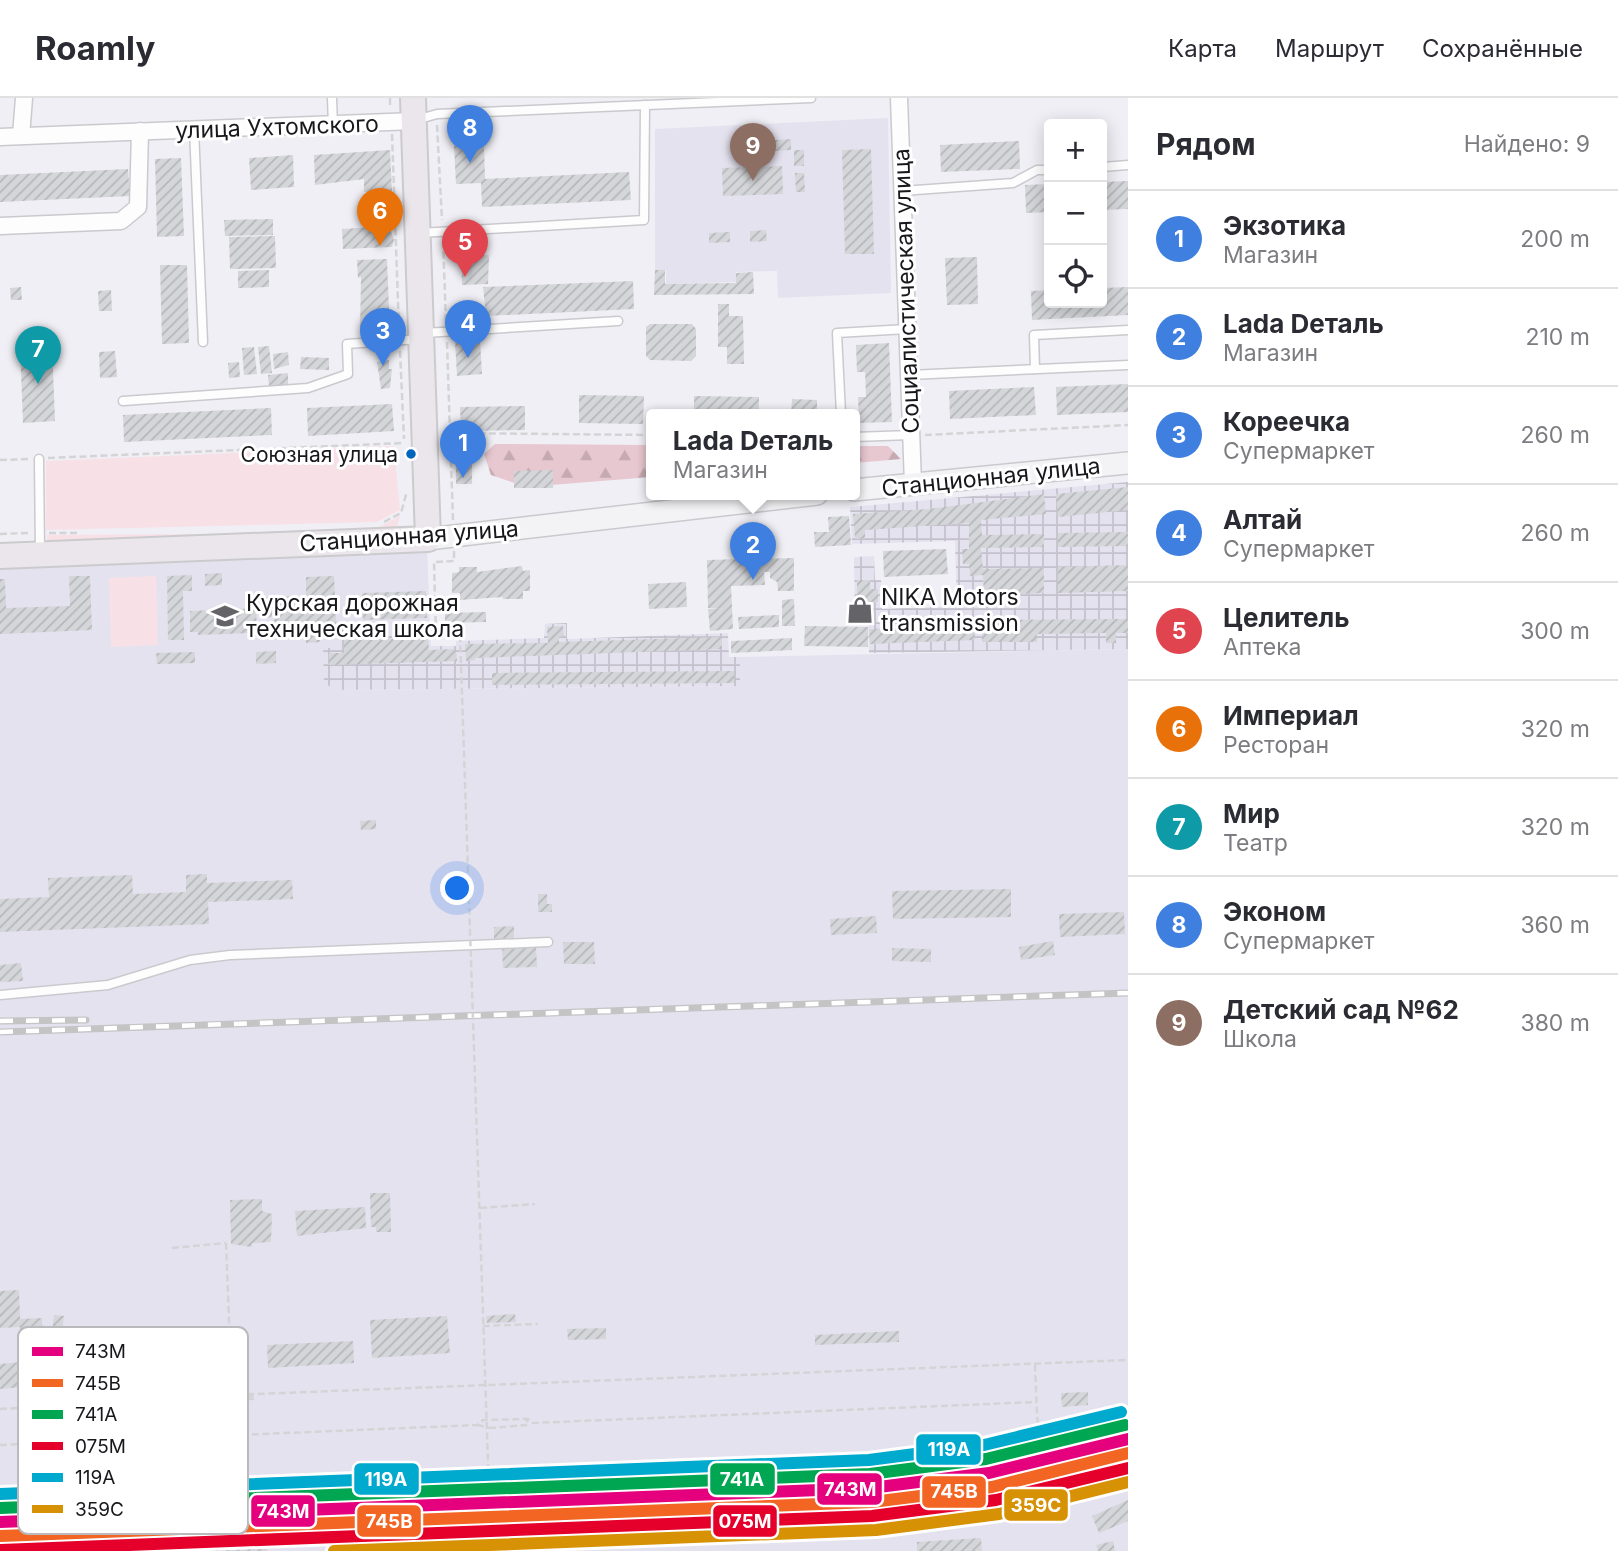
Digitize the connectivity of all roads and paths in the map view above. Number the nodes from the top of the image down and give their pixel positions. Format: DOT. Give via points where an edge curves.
graph roads {
  1 [pos="24,98"];
  2 [pos="332,98"];
  3 [pos="390,98"];
  4 [pos="811,98"];
  5 [pos="899,98"];
  6 [pos="753,99"];
  7 [pos="645,105"];
  8 [pos="414,114"];
  9 [pos="333,126"];
  10 [pos="194,129"];
  11 [pos="140,131"];
  12 [pos="21,136"];
  13 [pos="0,137"];
  14 [pos="1128,165"];
  15 [pos="1107,167"];
  16 [pos="1044,170"];
  17 [pos="902,191"];
  18 [pos="0,226"];
  19 [pos="442,232"];
  20 [pos="416,233"];
  21 [pos="618,321"];
  22 [pos="907,329"];
  23 [pos="1128,330"];
  24 [pos="447,331"];
  25 [pos="412,338"];
  26 [pos="203,342"];
  27 [pos="1128,365"];
  28 [pos="1035,369"];
  29 [pos="909,374"];
  30 [pos="123,401"];
  31 [pos="841,409"];
  32 [pos="1128,425"];
  33 [pos="450,433"];
  34 [pos="646,435"];
  35 [pos="911,435"];
  36 [pos="860,437"];
  37 [pos="39,459"];
  38 [pos="0,460"];
  39 [pos="1128,463"];
  40 [pos="406,482"];
  41 [pos="913,484"];
  42 [pos="860,489"];
  43 [pos="766,500"];
  44 [pos="378,525"];
  45 [pos="79,533"];
  46 [pos="0,534"];
  47 [pos="454,537"];
  48 [pos="428,539"];
  49 [pos="40,544"];
  50 [pos="0,556"];
  51 [pos="548,942"];
  52 [pos="0,995"];
  53 [pos="536,1204"];
  54 [pos="480,1208"];
  55 [pos="172,1248"];
  56 [pos="538,1324"];
  57 [pos="483,1326"];
  58 [pos="229,1327"];
  59 [pos="1128,1360"];
  60 [pos="1035,1364"];
  61 [pos="485,1386"];
  62 [pos="248,1397"];
  63 [pos="1036,1402"];
  64 [pos="18,1408"];
  65 [pos="0,1409"];
  66 [pos="486,1421"];
  67 [pos="533,1423"];
  68 [pos="477,1425"];
  69 [pos="489,1428"];
  70 [pos="248,1435"];
  71 [pos="1041,1441"];
  72 [pos="18,1444"];
  73 [pos="0,1445"];
  74 [pos="1128,1461"];
  75 [pos="488,1474"];
  76 [pos="535,1475"];
  77 [pos="479,1477"];
  78 [pos="491,1480"];
  79 [pos="248,1487"];
  80 [pos="18,1496"];
  81 [pos="0,1497"];
  82 [pos="576,1511"];
  83 [pos="543,1513"];
  84 [pos="373,1520"];
  85 [pos="248,1525"];
  86 [pos="22,1534"];
  87 [pos="161,1534"];
  88 [pos="0,1535"];
  89 [pos="374,1540"];
  90 [pos="162,1546"];
  91 [pos="153,1549"];
  92 [pos="557,1550"];
  93 [pos="162,1551"];
  94 [pos="491,1551"];
  1 -- 12 [label="street"];
  2 -- 9 [label="lane"];
  3 -- 8 [label="path"];
  4 -- 6 [label="lane"];
  5 -- 17 [label="street, Социалистическая улица"];
  6 -- 7 [label="lane"];
  7 -- 8 [label="lane"];
  7 -- 19 [label="lane" via="644,220"];
  8 -- 9 [label="street, улица Ухтомского"];
  8 -- 19 [label="path"];
  8 -- 20 [label="main road"];
  8 -- 25 [label="path"];
  9 -- 10 [label="street, улица Ухтомского"];
  10 -- 11 [label="street, улица Ухтомского"];
  10 -- 26 [label="lane"];
  11 -- 12 [label="street, улица Ухтомского"];
  11 -- 18 [label="street" via="138,207 131,216 121,221"];
  12 -- 13 [label="street, улица Ухтомского"];
  14 -- 15 [label="lane"];
  16 -- 17 [label="lane" via="1013,183"];
  17 -- 22 [label="street, Социалистическая улица"];
  19 -- 20 [label="lane"];
  19 -- 24 [label="path"];
  20 -- 25 [label="main road"];
  21 -- 24 [label="lane"];
  22 -- 29 [label="street, Социалистическая улица"];
  22 -- 31 [label="lane" via="836,333"];
  23 -- 28 [label="lane" via="1034,335"];
  24 -- 25 [label="lane"];
  24 -- 33 [label="path"];
  25 -- 30 [label="lane" via="347,344 348,374 308,388"];
  25 -- 37 [label="path" via="404,443"];
  25 -- 48 [label="main road"];
  27 -- 28 [label="lane"];
  28 -- 29 [label="lane"];
  29 -- 35 [label="street, Социалистическая улица"];
  32 -- 35 [label="path"];
  33 -- 34 [label="path"];
  33 -- 47 [label="path"];
  35 -- 36 [label="lane"];
  35 -- 41 [label="street, Социалистическая улица"];
  37 -- 38 [label="path"];
  37 -- 49 [label="lane"];
  39 -- 41 [label="main road, Станционная улица"];
  40 -- 44 [label="path" via="401,513"];
  41 -- 42 [label="main road, Станционная улица"];
  43 -- 47 [label="main road, Станционная улица"];
  45 -- 49 [label="path"];
  46 -- 49 [label="path"];
  47 -- 48 [label="main road, Станционная улица"];
  47 -- 54 [label="path, bridge" via="454,561 433,562 436,636 460,635"];
  48 -- 49 [label="main road, Станционная улица"];
  49 -- 50 [label="main road, Станционная улица"];
  51 -- 52 [label="lane" via="230,955 190,960 108,985"];
  53 -- 54 [label="path"];
  54 -- 57 [label="path, bridge"];
  55 -- 58 [label="path, bridge" via="226,1243"];
  56 -- 57 [label="path"];
  57 -- 61 [label="path, bridge"];
  59 -- 60 [label="path"];
  60 -- 61 [label="path"];
  60 -- 63 [label="path"];
  61 -- 62 [label="path"];
  61 -- 66 [label="path, bridge"];
  63 -- 67 [label="path"];
  63 -- 71 [label="path"];
  64 -- 65 [label="path"];
  66 -- 69 [label="path" via="528,1420 528,1425"];
  66 -- 75 [label="path, bridge"];
  67 -- 68 [label="path" via="505,1419 482,1420"];
  67 -- 69 [label="path"];
  68 -- 69 [label="path"];
  68 -- 70 [label="path"];
  71 -- 76 [label="path" via="891,1460"];
  71 -- 82 [label="path" via="1045,1467 992,1480 877,1495"];
  72 -- 73 [label="path"];
  74 -- 82 [label="path" via="994,1497 902,1511 595,1525 583,1523"];
  75 -- 78 [label="path" via="529,1472 530,1478"];
  75 -- 94 [label="path, bridge"];
  76 -- 77 [label="path" via="530,1471"];
  76 -- 78 [label="path"];
  77 -- 78 [label="path"];
  77 -- 79 [label="path"];
  80 -- 81 [label="path"];
  82 -- 83 [label="path"];
  83 -- 84 [label="path"];
  83 -- 92 [label="path" via="545,1545"];
  84 -- 85 [label="path"];
  84 -- 89 [label="path"];
  86 -- 88 [label="path"];
  87 -- 90 [label="path"];
  90 -- 91 [label="path"];
  90 -- 93 [label="path"];
}
